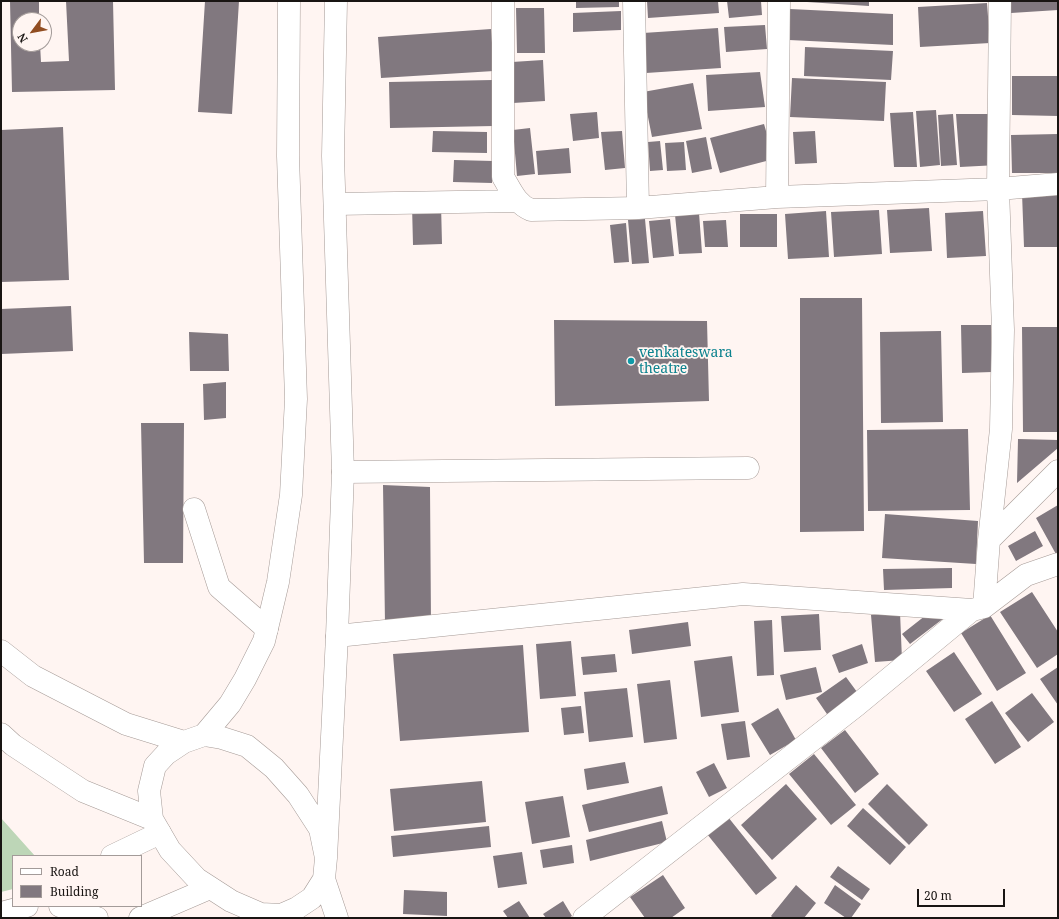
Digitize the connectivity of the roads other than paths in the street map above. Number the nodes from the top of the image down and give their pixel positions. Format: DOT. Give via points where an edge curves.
graph roads {
  1 [pos="289,1"];
  2 [pos="336,1"];
  3 [pos="504,1"];
  4 [pos="634,1"];
  5 [pos="779,1"];
  6 [pos="1000,1"];
  7 [pos="1058,184"];
  8 [pos="998,189"];
  9 [pos="776,197"];
  10 [pos="517,201"];
  11 [pos="335,204"];
  12 [pos="638,208"];
  13 [pos="748,468"];
  14 [pos="343,472"];
  15 [pos="1056,477"];
  16 [pos="194,508"];
  17 [pos="989,540"];
  18 [pos="1058,564"];
  19 [pos="978,608"];
  20 [pos="267,629"];
  21 [pos="338,636"];
  22 [pos="1,651"];
  23 [pos="1,734"];
  24 [pos="194,739"];
  25 [pos="156,826"];
  26 [pos="113,855"];
  27 [pos="325,868"];
  28 [pos="210,888"];
  29 [pos="23,907"];
  30 [pos="63,907"];
  31 [pos="236,909"];
  32 [pos="1,912"];
  33 [pos="97,918"];
  34 [pos="140,918"];
  35 [pos="337,918"];
  36 [pos="584,918"];
  1 -- 20 [label="street" via="288,156 296,399 291,495 278,582"];
  2 -- 11 [label="street"];
  3 -- 10 [label="street" via="503,177"];
  4 -- 12 [label="street"];
  5 -- 9 [label="street"];
  6 -- 8 [label="street"];
  7 -- 8 [label="street"];
  8 -- 9 [label="street"];
  8 -- 17 [label="street" via="1003,330 1001,421"];
  9 -- 12 [label="street"];
  10 -- 11 [label="street"];
  10 -- 12 [label="street" via="531,210"];
  11 -- 14 [label="street"];
  13 -- 14 [label="street"];
  14 -- 21 [label="street"];
  15 -- 17 [label="street"];
  16 -- 20 [label="street" via="218,587"];
  17 -- 19 [label="street"];
  18 -- 19 [label="street" via="1026,575"];
  19 -- 21 [label="street" via="743,594"];
  19 -- 36 [label="street"];
  20 -- 24 [label="street" via="264,641 230,704"];
  21 -- 27 [label="street"];
  22 -- 24 [label="street" via="33,676 126,724"];
  23 -- 25 [label="street" via="12,745 83,791"];
  24 -- 25 [label="street" via="166,754 154,766 149,791"];
  24 -- 27 [label="street" via="222,738 247,746 274,768 298,795 320,829"];
  25 -- 26 [label="street"];
  25 -- 28 [label="street" via="170,850 196,878"];
  27 -- 31 [label="street" via="312,898 297,908 281,915"];
  27 -- 35 [label="street"];
  28 -- 31 [label="street"];
  28 -- 34 [label="street"];
  29 -- 32 [label="street"];
  30 -- 33 [label="street"];
}
